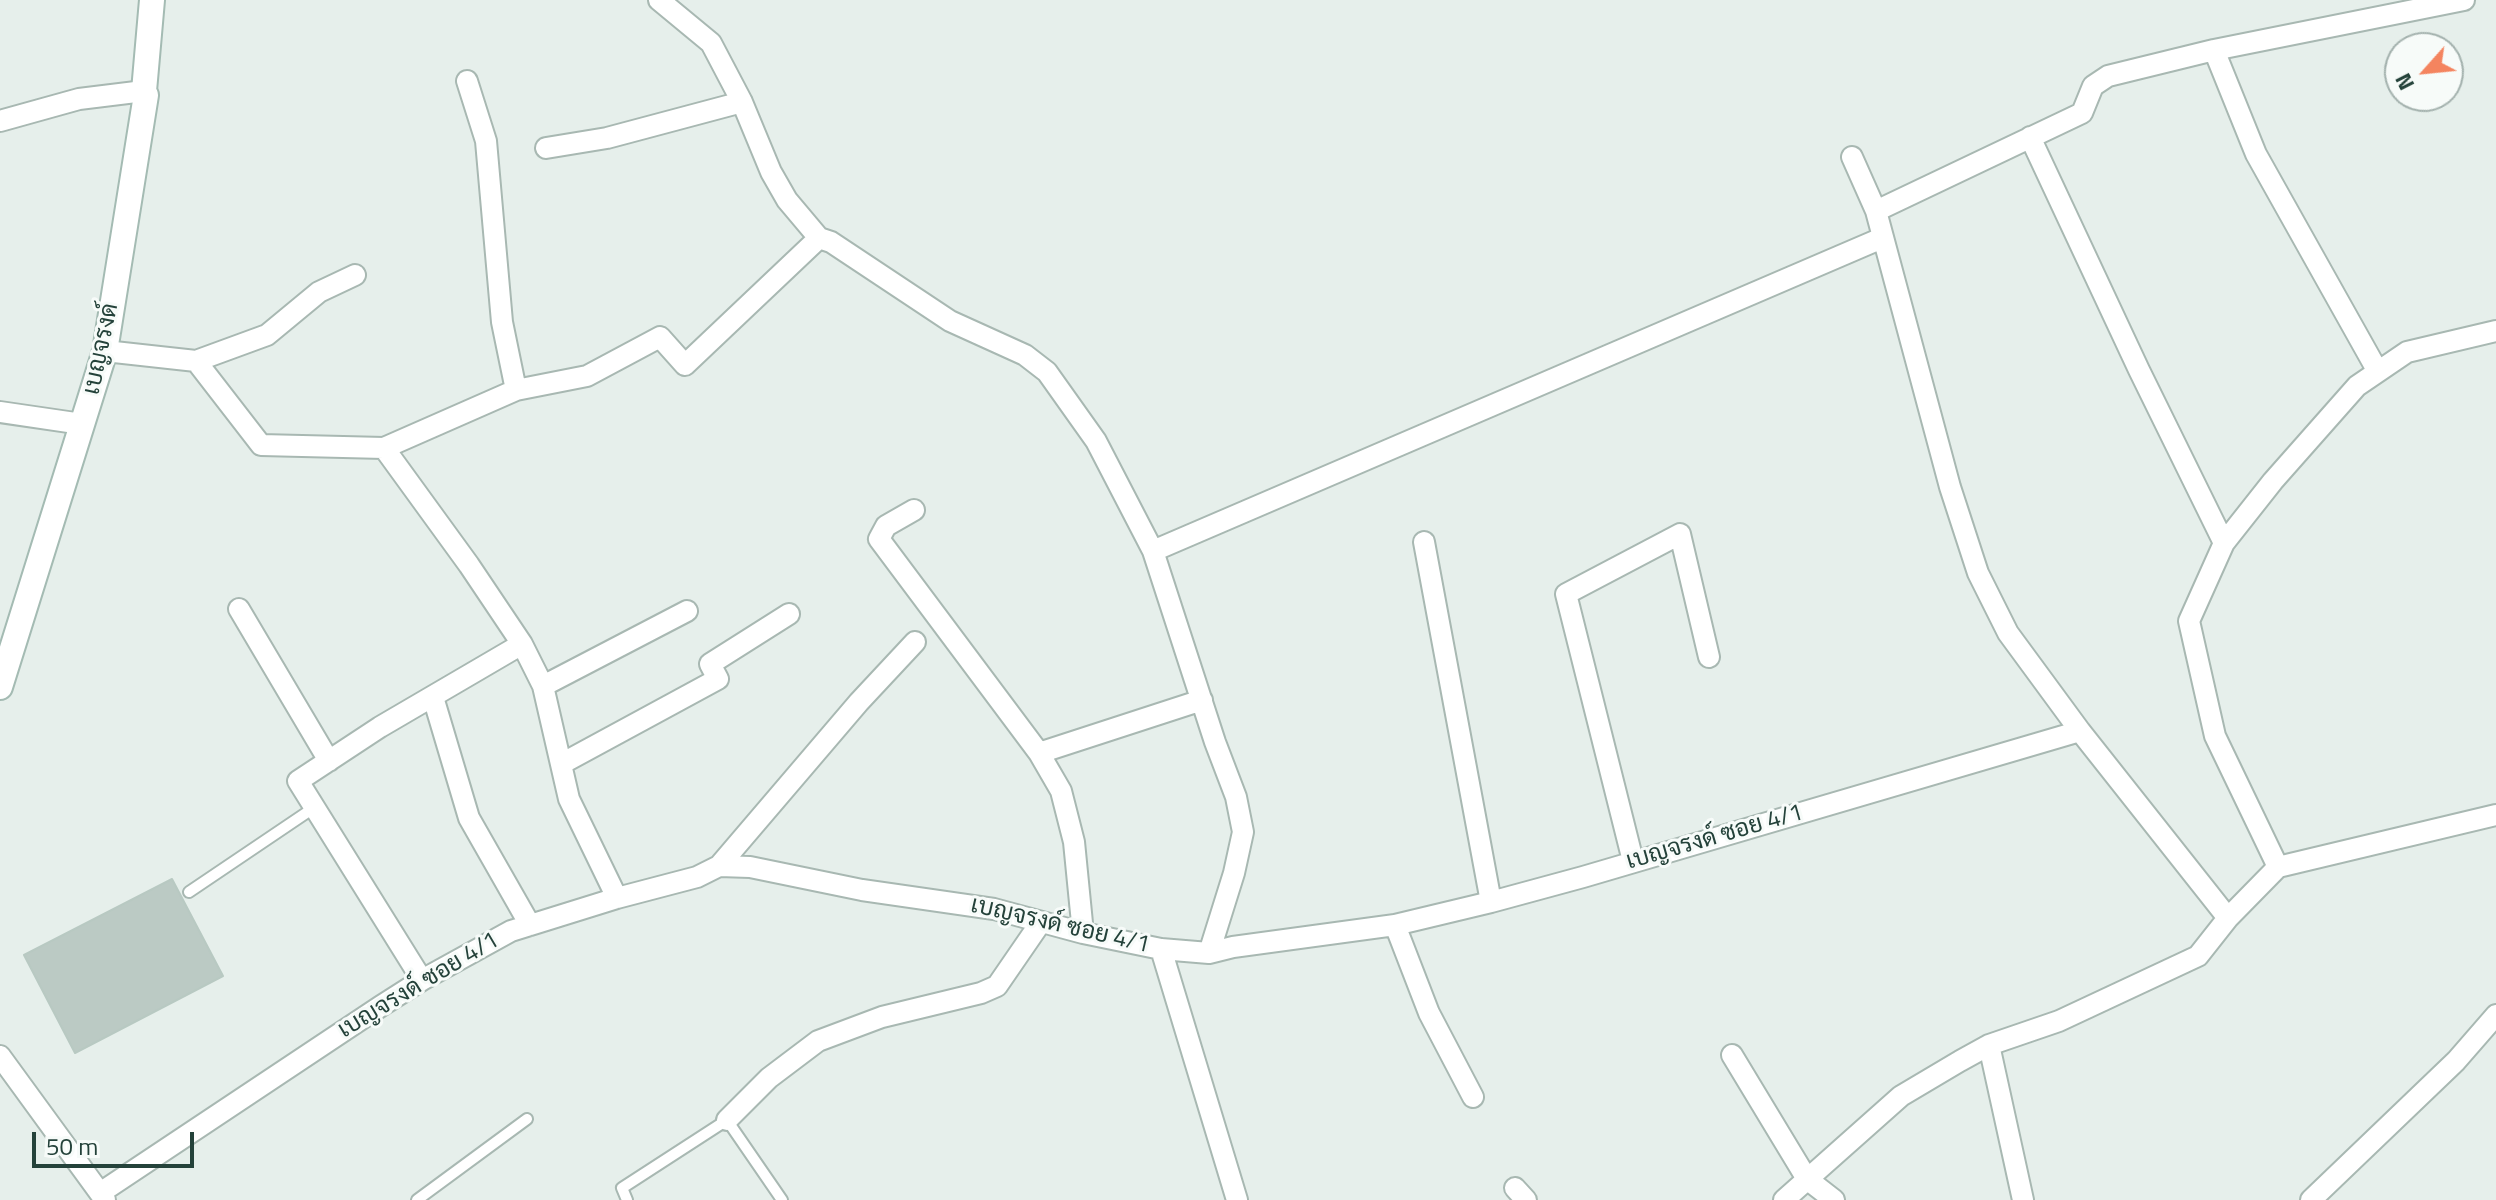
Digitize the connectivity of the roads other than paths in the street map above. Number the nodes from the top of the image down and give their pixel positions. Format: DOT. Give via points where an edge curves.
graph roads {
  1 [pos="152,0"];
  2 [pos="659,0"];
  3 [pos="2464,0"];
  4 [pos="2433,3"];
  5 [pos="2214,50"];
  6 [pos="467,81"];
  7 [pos="144,91"];
  8 [pos="742,102"];
  9 [pos="0,121"];
  10 [pos="2030,137"];
  11 [pos="546,148"];
  12 [pos="1852,157"];
  13 [pos="1876,211"];
  14 [pos="819,238"];
  15 [pos="1882,238"];
  16 [pos="355,275"];
  17 [pos="2496,331"];
  18 [pos="105,351"];
  19 [pos="196,361"];
  20 [pos="2377,370"];
  21 [pos="516,390"];
  22 [pos="0,412"];
  23 [pos="82,424"];
  24 [pos="384,448"];
  25 [pos="914,510"];
  26 [pos="1424,542"];
  27 [pos="2224,543"];
  28 [pos="1153,551"];
  29 [pos="239,609"];
  30 [pos="687,611"];
  31 [pos="789,614"];
  32 [pos="915,642"];
  33 [pos="522,644"];
  34 [pos="1709,657"];
  35 [pos="543,686"];
  36 [pos="0,687"];
  37 [pos="433,697"];
  38 [pos="1202,700"];
  39 [pos="2080,731"];
  40 [pos="1039,753"];
  41 [pos="329,761"];
  42 [pos="563,763"];
  43 [pos="315,807"];
  44 [pos="2496,815"];
  45 [pos="1633,861"];
  46 [pos="719,866"];
  47 [pos="2278,867"];
  48 [pos="189,892"];
  49 [pos="617,898"];
  50 [pos="1491,902"];
  51 [pos="2228,918"];
  52 [pos="1041,922"];
  53 [pos="530,925"];
  54 [pos="1395,925"];
  55 [pos="1083,933"];
  56 [pos="1161,949"];
  57 [pos="1209,953"];
  58 [pos="422,980"];
  59 [pos="2496,1015"];
  60 [pos="1989,1045"];
  61 [pos="1732,1055"];
  62 [pos="0,1056"];
  63 [pos="1473,1097"];
  64 [pos="527,1119"];
  65 [pos="727,1120"];
  66 [pos="1807,1179"];
  67 [pos="103,1197"];
  68 [pos="417,1200"];
  69 [pos="627,1200"];
  70 [pos="782,1200"];
  71 [pos="1237,1200"];
  72 [pos="1784,1200"];
  73 [pos="1834,1200"];
  74 [pos="2023,1200"];
  75 [pos="2311,1200"];
  1 -- 7 [label="street, เบญจรงด์"];
  2 -- 8 [label="street" via="711,43"];
  3 -- 4 [label="street"];
  4 -- 5 [label="street"];
  5 -- 10 [label="street" via="2108,76 2093,86 2082,113"];
  5 -- 20 [label="street" via="2256,154"];
  6 -- 21 [label="street" via="486,141 502,322"];
  7 -- 9 [label="street" via="79,99"];
  7 -- 18 [label="street, เบญจรงด์"];
  8 -- 11 [label="street" via="607,138"];
  8 -- 14 [label="street" via="771,172"];
  10 -- 13 [label="street"];
  10 -- 27 [label="street"];
  12 -- 13 [label="street"];
  13 -- 15 [label="street"];
  14 -- 21 [label="street" via="685,365 660,337 587,376"];
  14 -- 28 [label="street" via="950,321 1025,355 1047,372 1096,441"];
  15 -- 28 [label="street"];
  15 -- 39 [label="street" via="1978,573 2008,633"];
  16 -- 19 [label="street" via="319,292 267,335"];
  17 -- 20 [label="street" via="2407,352"];
  18 -- 19 [label="street"];
  18 -- 23 [label="street, เบญจรงด์"];
  19 -- 24 [label="street" via="261,445"];
  20 -- 27 [label="street" via="2346,398"];
  21 -- 24 [label="street"];
  22 -- 23 [label="street"];
  23 -- 36 [label="street, เบญจรงด์"];
  24 -- 33 [label="street"];
  25 -- 40 [label="street" via="886,526 879,539"];
  26 -- 50 [label="street"];
  27 -- 47 [label="street" via="2189,621 2215,736"];
  28 -- 38 [label="street"];
  29 -- 41 [label="street"];
  30 -- 35 [label="street"];
  31 -- 42 [label="street" via="710,664 718,679"];
  32 -- 46 [label="street"];
  33 -- 35 [label="street"];
  33 -- 37 [label="street"];
  34 -- 45 [label="street" via="1680,534 1566,594"];
  35 -- 42 [label="street"];
  37 -- 41 [label="street"];
  37 -- 53 [label="street" via="469,818"];
  38 -- 40 [label="street"];
  38 -- 57 [label="street" via="1243,832"];
  39 -- 45 [label="street, เบญจรงด์ ซอย 4/1"];
  39 -- 51 [label="street"];
  40 -- 55 [label="street" via="1061,791 1074,842"];
  41 -- 43 [label="street" via="298,781"];
  42 -- 49 [label="street" via="569,799"];
  43 -- 48 [label="lane"];
  43 -- 58 [label="street"];
  44 -- 47 [label="street"];
  45 -- 50 [label="street, เบญจรงด์ ซอย 4/1"];
  46 -- 49 [label="street, เบญจรงด์ ซอย 4/1"];
  46 -- 52 [label="street, เบญจรงด์ ซอย 4/1" via="994,909"];
  47 -- 51 [label="street"];
  49 -- 53 [label="street, เบญจรงด์ ซอย 4/1"];
  50 -- 54 [label="street, เบญจรงด์ ซอย 4/1"];
  51 -- 60 [label="street" via="2198,956 2059,1021"];
  52 -- 55 [label="street, เบญจรงด์ ซอย 4/1"];
  52 -- 65 [label="street" via="997,986 882,1017 818,1041 769,1078"];
  53 -- 58 [label="street, เบญจรงด์ ซอย 4/1"];
  54 -- 57 [label="street, เบญจรงด์ ซอย 4/1"];
  54 -- 63 [label="street" via="1429,1013"];
  55 -- 56 [label="street, เบญจรงด์ ซอย 4/1"];
  56 -- 57 [label="street, เบญจรงด์ ซอย 4/1"];
  56 -- 71 [label="street"];
  58 -- 67 [label="street, เบญจรงด์ ซอย 4/1"];
  59 -- 75 [label="street" via="2456,1061"];
  60 -- 66 [label="street" via="1901,1096"];
  60 -- 74 [label="street"];
  61 -- 66 [label="street"];
  62 -- 67 [label="street"];
  64 -- 68 [label="lane"];
  65 -- 69 [label="lane" via="622,1188"];
  65 -- 70 [label="lane"];
  66 -- 72 [label="street"];
  66 -- 73 [label="street"];
}
